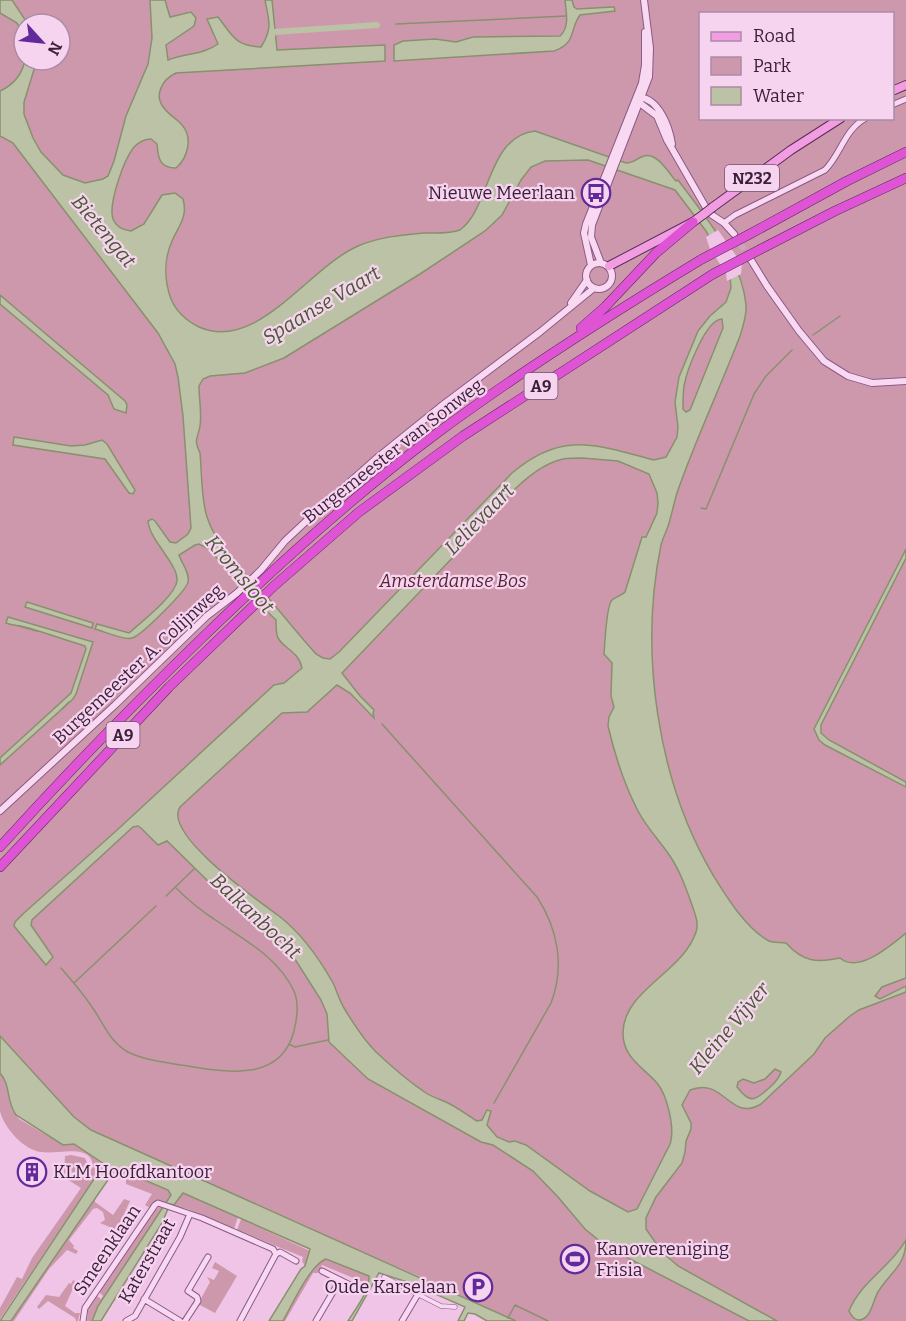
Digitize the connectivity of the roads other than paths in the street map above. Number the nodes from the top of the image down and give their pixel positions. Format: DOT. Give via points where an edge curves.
graph roads {
  1 [pos="644,0"];
  2 [pos="639,99"];
  3 [pos="837,120"];
  4 [pos="864,120"];
  5 [pos="906,153"];
  6 [pos="609,174"];
  7 [pos="906,178"];
  8 [pos="710,209"];
  9 [pos="693,222"];
  10 [pos="724,224"];
  11 [pos="734,234"];
  12 [pos="751,260"];
  13 [pos="605,264"];
  14 [pos="591,265"];
  15 [pos="587,280"];
  16 [pos="594,288"];
  17 [pos="569,306"];
  18 [pos="551,353"];
  19 [pos="906,381"];
  20 [pos="264,573"];
  21 [pos="0,811"];
  22 [pos="0,847"];
  23 [pos="0,867"];
  24 [pos="190,1214"];
  25 [pos="276,1254"];
  26 [pos="207,1257"];
  27 [pos="296,1261"];
  28 [pos="322,1271"];
  29 [pos="384,1277"];
  30 [pos="340,1280"];
  31 [pos="358,1288"];
  32 [pos="419,1292"];
  33 [pos="144,1299"];
  34 [pos="455,1307"];
  35 [pos="83,1321"];
  36 [pos="127,1321"];
  37 [pos="180,1321"];
  38 [pos="185,1321"];
  39 [pos="240,1321"];
  40 [pos="316,1321"];
  41 [pos="402,1321"];
  1 -- 2 [label="street" via="651,67"];
  2 -- 6 [label="street"];
  2 -- 8 [label="street" via="654,111 684,171"];
  3 -- 8 [label="main road, N232"];
  4 -- 10 [label="street" via="851,130 825,170"];
  5 -- 18 [label="highway, Burgemeester van Sonweg / A9, bridge" via="702,259"];
  6 -- 13 [label="street" via="590,232 597,256"];
  6 -- 14 [label="street" via="584,233"];
  7 -- 23 [label="highway, Burgemeester van Sonweg / A9, bridge" via="713,274 501,410 359,512 275,585 169,687"];
  8 -- 9 [label="main road, N232, bridge"];
  8 -- 10 [label="street"];
  9 -- 13 [label="main road, N232"];
  9 -- 18 [label="highway, A9"];
  10 -- 11 [label="street"];
  12 -- 19 [label="street" via="792,322 824,361 848,376 872,383"];
  13 -- 14 [label="street"];
  13 -- 16 [label="street" via="612,274 610,283"];
  14 -- 15 [label="street"];
  15 -- 16 [label="street"];
  15 -- 17 [label="street, Burgemeester A. Colijnweg"];
  16 -- 17 [label="street, Burgemeester A. Colijnweg"];
  17 -- 20 [label="street, Burgemeester A. Colijnweg" via="378,457 297,530"];
  18 -- 20 [label="highway, Burgemeester van Sonweg / A9" via="427,441"];
  20 -- 21 [label="street, Burgemeester A. Colijnweg" via="207,615"];
  20 -- 22 [label="highway, Burgemeester van Sonweg / A9"];
  24 -- 25 [label="street" via="273,1249"];
  24 -- 33 [label="street, Katerstraat"];
  24 -- 35 [label="street, Smeenklaan" via="155,1205 86,1308"];
  25 -- 27 [label="street" via="280,1252"];
  25 -- 39 [label="street"];
  26 -- 38 [label="street" via="188,1291 198,1301"];
  28 -- 30 [label="street"];
  29 -- 32 [label="street"];
  30 -- 31 [label="street"];
  30 -- 40 [label="street"];
  32 -- 34 [label="street" via="441,1306"];
  32 -- 41 [label="street"];
  33 -- 36 [label="street, Katerstraat" via="135,1316"];
  33 -- 37 [label="street"];
}
